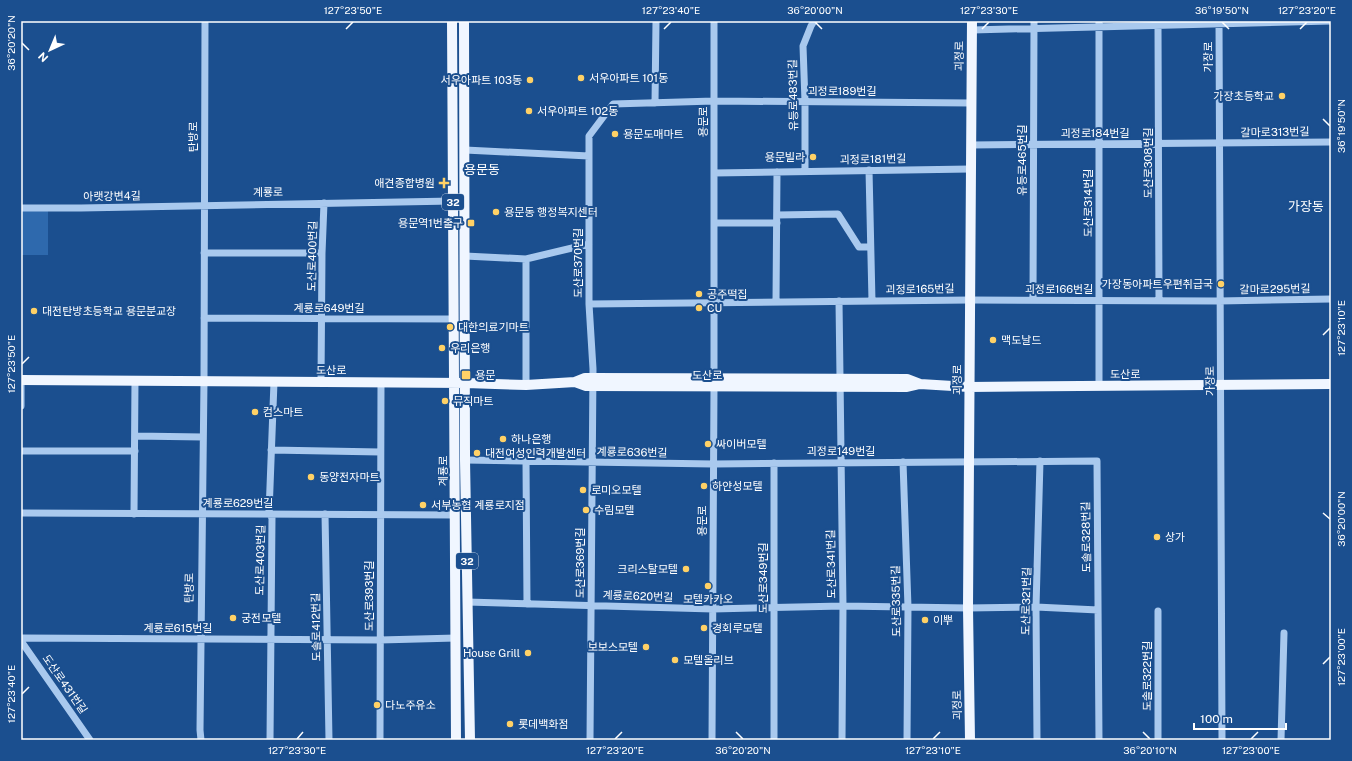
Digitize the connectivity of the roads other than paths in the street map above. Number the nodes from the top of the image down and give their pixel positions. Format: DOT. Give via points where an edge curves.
graph roads {
  1 [pos="205,21"];
  2 [pos="452,21"];
  3 [pos="464,21"];
  4 [pos="656,21"];
  5 [pos="714,21"];
  6 [pos="814,21"];
  7 [pos="1034,21"];
  8 [pos="1331,21"];
  9 [pos="1219,22"];
  10 [pos="1277,22"];
  11 [pos="1099,24"];
  12 [pos="972,26"];
  13 [pos="1158,26"];
  14 [pos="1034,29"];
  15 [pos="714,101"];
  16 [pos="805,102"];
  17 [pos="655,103"];
  18 [pos="971,103"];
  19 [pos="1331,142"];
  20 [pos="1099,144"];
  21 [pos="1159,144"];
  22 [pos="1219,144"];
  23 [pos="971,145"];
  24 [pos="1033,145"];
  25 [pos="464,150"];
  26 [pos="589,156"];
  27 [pos="970,169"];
  28 [pos="869,170"];
  29 [pos="805,171"];
  30 [pos="777,172"];
  31 [pos="714,173"];
  32 [pos="453,201"];
  33 [pos="324,203"];
  34 [pos="204,205"];
  35 [pos="21,208"];
  36 [pos="777,214"];
  37 [pos="714,223"];
  38 [pos="777,223"];
  39 [pos="589,244"];
  40 [pos="870,247"];
  41 [pos="204,253"];
  42 [pos="322,253"];
  43 [pos="465,256"];
  44 [pos="526,260"];
  45 [pos="970,300"];
  46 [pos="1033,300"];
  47 [pos="1099,300"];
  48 [pos="1159,300"];
  49 [pos="1331,300"];
  50 [pos="839,301"];
  51 [pos="872,301"];
  52 [pos="1219,301"];
  53 [pos="714,302"];
  54 [pos="776,302"];
  55 [pos="589,304"];
  56 [pos="204,318"];
  57 [pos="322,319"];
  58 [pos="454,319"];
  59 [pos="21,380"];
  60 [pos="135,381"];
  61 [pos="204,381"];
  62 [pos="274,382"];
  63 [pos="321,382"];
  64 [pos="381,382"];
  65 [pos="466,382"];
  66 [pos="593,382"];
  67 [pos="454,383"];
  68 [pos="714,383"];
  69 [pos="840,383"];
  70 [pos="1331,384"];
  71 [pos="526,385"];
  72 [pos="969,386"];
  73 [pos="1099,386"];
  74 [pos="1222,386"];
  75 [pos="21,406"];
  76 [pos="135,436"];
  77 [pos="202,437"];
  78 [pos="21,450"];
  79 [pos="271,450"];
  80 [pos="135,451"];
  81 [pos="380,452"];
  82 [pos="466,460"];
  83 [pos="526,461"];
  84 [pos="592,462"];
  85 [pos="840,462"];
  86 [pos="903,462"];
  87 [pos="969,462"];
  88 [pos="1040,462"];
  89 [pos="774,463"];
  90 [pos="713,464"];
  91 [pos="21,513"];
  92 [pos="269,513"];
  93 [pos="134,514"];
  94 [pos="202,514"];
  95 [pos="325,514"];
  96 [pos="455,515"];
  97 [pos="380,516"];
  98 [pos="467,602"];
  99 [pos="527,604"];
  100 [pos="591,606"];
  101 [pos="843,606"];
  102 [pos="908,607"];
  103 [pos="1036,607"];
  104 [pos="774,608"];
  105 [pos="968,608"];
  106 [pos="713,610"];
  107 [pos="1098,610"];
  108 [pos="1158,611"];
  109 [pos="1284,633"];
  110 [pos="456,638"];
  111 [pos="200,639"];
  112 [pos="271,639"];
  113 [pos="327,639"];
  114 [pos="21,640"];
  115 [pos="380,640"];
  116 [pos="90,740"];
  117 [pos="201,740"];
  118 [pos="270,740"];
  119 [pos="329,740"];
  120 [pos="380,740"];
  121 [pos="456,740"];
  122 [pos="470,740"];
  123 [pos="590,740"];
  124 [pos="712,740"];
  125 [pos="774,740"];
  126 [pos="842,740"];
  127 [pos="907,740"];
  128 [pos="970,740"];
  129 [pos="1037,740"];
  130 [pos="1099,740"];
  131 [pos="1158,740"];
  132 [pos="1222,740"];
  133 [pos="1281,740"];
  1 -- 34 [label="street, 탄방로"];
  2 -- 32 [label="main road, 계룡로 / 32"];
  3 -- 25 [label="main road, 계룡로 / 32"];
  4 -- 17 [label="street"];
  5 -- 15 [label="street, 용문로"];
  6 -- 16 [label="street, 유등로483번길" via="803,46"];
  7 -- 14 [label="street, 유등로465번길"];
  8 -- 10 [label="street"];
  9 -- 10 [label="street"];
  9 -- 13 [label="street"];
  9 -- 22 [label="street, 가장로"];
  11 -- 13 [label="street"];
  11 -- 14 [label="street"];
  11 -- 20 [label="street, 도산로314번길"];
  12 -- 14 [label="street"];
  12 -- 18 [label="main road, 괴정로"];
  13 -- 21 [label="street, 도산로308번길"];
  14 -- 24 [label="street, 유등로465번길"];
  15 -- 16 [label="street, 괴정로189번길"];
  15 -- 17 [label="street, 도산로370번길"];
  15 -- 31 [label="street, 용문로"];
  16 -- 18 [label="street, 괴정로189번길"];
  16 -- 29 [label="street, 유등로483번길"];
  17 -- 26 [label="street, 도산로370번길" via="613,104 589,136"];
  18 -- 23 [label="main road, 괴정로"];
  19 -- 22 [label="street, 갈마로313번길"];
  20 -- 21 [label="street, 괴정로184번길"];
  20 -- 24 [label="street, 괴정로184번길"];
  20 -- 47 [label="street, 도산로314번길"];
  21 -- 22 [label="street, 괴정로184번길"];
  21 -- 48 [label="street, 도산로308번길"];
  22 -- 52 [label="street, 가장로"];
  23 -- 24 [label="street, 괴정로184번길"];
  23 -- 27 [label="main road, 괴정로"];
  24 -- 46 [label="street, 유등로465번길"];
  25 -- 26 [label="street"];
  25 -- 43 [label="main road, 계룡로 / 32"];
  26 -- 39 [label="street, 도산로370번길"];
  27 -- 28 [label="street, 괴정로181번길"];
  27 -- 45 [label="main road, 괴정로"];
  28 -- 29 [label="street, 괴정로181번길"];
  28 -- 40 [label="street, 괴정로165번길"];
  29 -- 30 [label="street, 괴정로181번길"];
  30 -- 31 [label="street, 괴정로181번길"];
  30 -- 36 [label="street"];
  31 -- 37 [label="street, 용문로"];
  32 -- 33 [label="street, 계룡로"];
  32 -- 58 [label="main road, 계룡로 / 32"];
  33 -- 34 [label="street, 계룡로"];
  33 -- 42 [label="street, 도산로400번길"];
  34 -- 35 [label="street, 아랫강변4길"];
  34 -- 41 [label="street, 탄방로"];
  36 -- 38 [label="street"];
  36 -- 40 [label="street" via="838,214 859,246"];
  37 -- 38 [label="street"];
  37 -- 53 [label="street, 용문로"];
  38 -- 54 [label="street"];
  39 -- 44 [label="street"];
  39 -- 55 [label="street, 도산로370번길"];
  40 -- 51 [label="street, 괴정로165번길"];
  41 -- 42 [label="street"];
  41 -- 56 [label="street, 탄방로"];
  42 -- 57 [label="street, 도산로400번길"];
  43 -- 44 [label="street"];
  43 -- 65 [label="main road, 계룡로 / 32"];
  44 -- 71 [label="street"];
  45 -- 46 [label="street, 괴정로166번길"];
  45 -- 51 [label="street, 괴정로165번길"];
  45 -- 72 [label="main road, 괴정로"];
  46 -- 47 [label="street, 괴정로166번길"];
  47 -- 48 [label="street, 괴정로166번길"];
  47 -- 73 [label="street, 도산로314번길"];
  48 -- 52 [label="street, 괴정로166번길"];
  49 -- 52 [label="street, 갈마로295번길"];
  50 -- 51 [label="street, 괴정로165번길"];
  50 -- 54 [label="street, 괴정로165번길"];
  50 -- 69 [label="street"];
  52 -- 74 [label="street, 가장로"];
  53 -- 54 [label="street, 괴정로165번길"];
  53 -- 55 [label="street"];
  53 -- 68 [label="street, 용문로"];
  55 -- 66 [label="street, 도산로370번길"];
  56 -- 57 [label="street, 계룡로649번길"];
  56 -- 61 [label="street, 탄방로"];
  57 -- 58 [label="street, 계룡로649번길"];
  57 -- 63 [label="street, 도산로400번길"];
  58 -- 67 [label="main road, 계룡로 / 32"];
  59 -- 60 [label="main road, 도산로"];
  59 -- 75 [label="street"];
  60 -- 61 [label="main road, 도산로"];
  60 -- 76 [label="street"];
  61 -- 62 [label="main road, 도산로"];
  61 -- 77 [label="street, 탄방로"];
  62 -- 63 [label="main road, 도산로"];
  62 -- 79 [label="street, 도산로403번길"];
  63 -- 64 [label="main road, 도산로"];
  64 -- 67 [label="main road, 도산로"];
  64 -- 81 [label="street, 도산로393번길"];
  65 -- 67 [label="main road, 도산로"];
  65 -- 71 [label="main road, 도산로"];
  65 -- 82 [label="main road, 계룡로 / 32"];
  66 -- 68 [label="main road, 도산로"];
  66 -- 71 [label="main road, 도산로" via="585,378 575,382"];
  66 -- 84 [label="street, 도산로369번길"];
  67 -- 96 [label="main road, 계룡로 / 32"];
  68 -- 69 [label="main road, 도산로"];
  68 -- 90 [label="street, 용문로"];
  69 -- 72 [label="main road, 도산로" via="907,379 920,384"];
  69 -- 85 [label="street, 도산로341번길"];
  70 -- 74 [label="main road, 도산로"];
  72 -- 73 [label="main road, 도산로"];
  72 -- 87 [label="main road, 괴정로"];
  73 -- 74 [label="main road, 도산로"];
  74 -- 132 [label="street, 가장로"];
  76 -- 77 [label="street"];
  76 -- 80 [label="street"];
  77 -- 94 [label="street, 탄방로"];
  78 -- 80 [label="street"];
  79 -- 81 [label="street"];
  79 -- 92 [label="street, 도산로403번길"];
  80 -- 93 [label="street"];
  81 -- 97 [label="street, 도산로393번길"];
  82 -- 83 [label="street, 계룡로636번길"];
  82 -- 98 [label="main road, 계룡로 / 32"];
  83 -- 84 [label="street, 계룡로636번길"];
  83 -- 99 [label="street"];
  84 -- 90 [label="street, 계룡로636번길"];
  84 -- 100 [label="street, 도산로369번길"];
  85 -- 86 [label="street, 괴정로149번길"];
  85 -- 89 [label="street, 괴정로149번길"];
  85 -- 101 [label="street, 도산로341번길"];
  86 -- 87 [label="street, 괴정로149번길"];
  86 -- 102 [label="street, 도산로335번길"];
  87 -- 88 [label="street, 도솔로328번길"];
  87 -- 105 [label="main road, 괴정로"];
  88 -- 103 [label="street, 도산로321번길"];
  88 -- 107 [label="street, 도솔로328번길" via="1097,461"];
  89 -- 90 [label="street, 괴정로149번길"];
  89 -- 104 [label="street, 도산로349번길"];
  90 -- 106 [label="street, 용문로"];
  91 -- 93 [label="street, 계룡로629번길"];
  92 -- 94 [label="street, 계룡로629번길"];
  92 -- 95 [label="street, 계룡로629번길"];
  92 -- 112 [label="street, 도산로403번길" via="272,518"];
  93 -- 94 [label="street, 계룡로629번길"];
  94 -- 111 [label="street, 탄방로"];
  95 -- 97 [label="street, 계룡로629번길"];
  95 -- 113 [label="street, 도솔로412번길"];
  96 -- 97 [label="street, 계룡로629번길"];
  96 -- 110 [label="main road, 계룡로 / 32"];
  97 -- 115 [label="street, 도산로393번길"];
  98 -- 99 [label="street, 계룡로620번길"];
  98 -- 122 [label="main road, 계룡로 / 32"];
  99 -- 100 [label="street, 계룡로620번길"];
  100 -- 106 [label="street, 계룡로620번길"];
  100 -- 123 [label="street, 도산로369번길"];
  101 -- 102 [label="street, 계룡로620번길"];
  101 -- 104 [label="street, 계룡로620번길"];
  101 -- 126 [label="street, 도산로341번길"];
  102 -- 105 [label="street, 계룡로620번길"];
  102 -- 127 [label="street, 도산로335번길"];
  103 -- 105 [label="street, 계룡로620번길"];
  103 -- 107 [label="street, 계룡로620번길"];
  103 -- 129 [label="street, 도산로321번길"];
  104 -- 106 [label="street, 계룡로620번길"];
  104 -- 125 [label="street, 도산로349번길"];
  105 -- 128 [label="main road, 괴정로"];
  106 -- 124 [label="street, 용문로"];
  107 -- 130 [label="street, 도솔로328번길"];
  108 -- 131 [label="street, 도솔로322번길"];
  109 -- 133 [label="street"];
  110 -- 115 [label="street, 계룡로615번길"];
  110 -- 121 [label="main road, 계룡로 / 32"];
  111 -- 112 [label="street, 계룡로615번길"];
  111 -- 114 [label="street, 계룡로615번길"];
  111 -- 117 [label="street, 탄방로"];
  112 -- 113 [label="street, 계룡로615번길"];
  112 -- 118 [label="street, 도산로403번길"];
  113 -- 115 [label="street, 계룡로615번길"];
  113 -- 119 [label="street, 도솔로412번길"];
  114 -- 116 [label="street, 도산로431번길"];
  115 -- 120 [label="street, 도산로393번길"];
}
